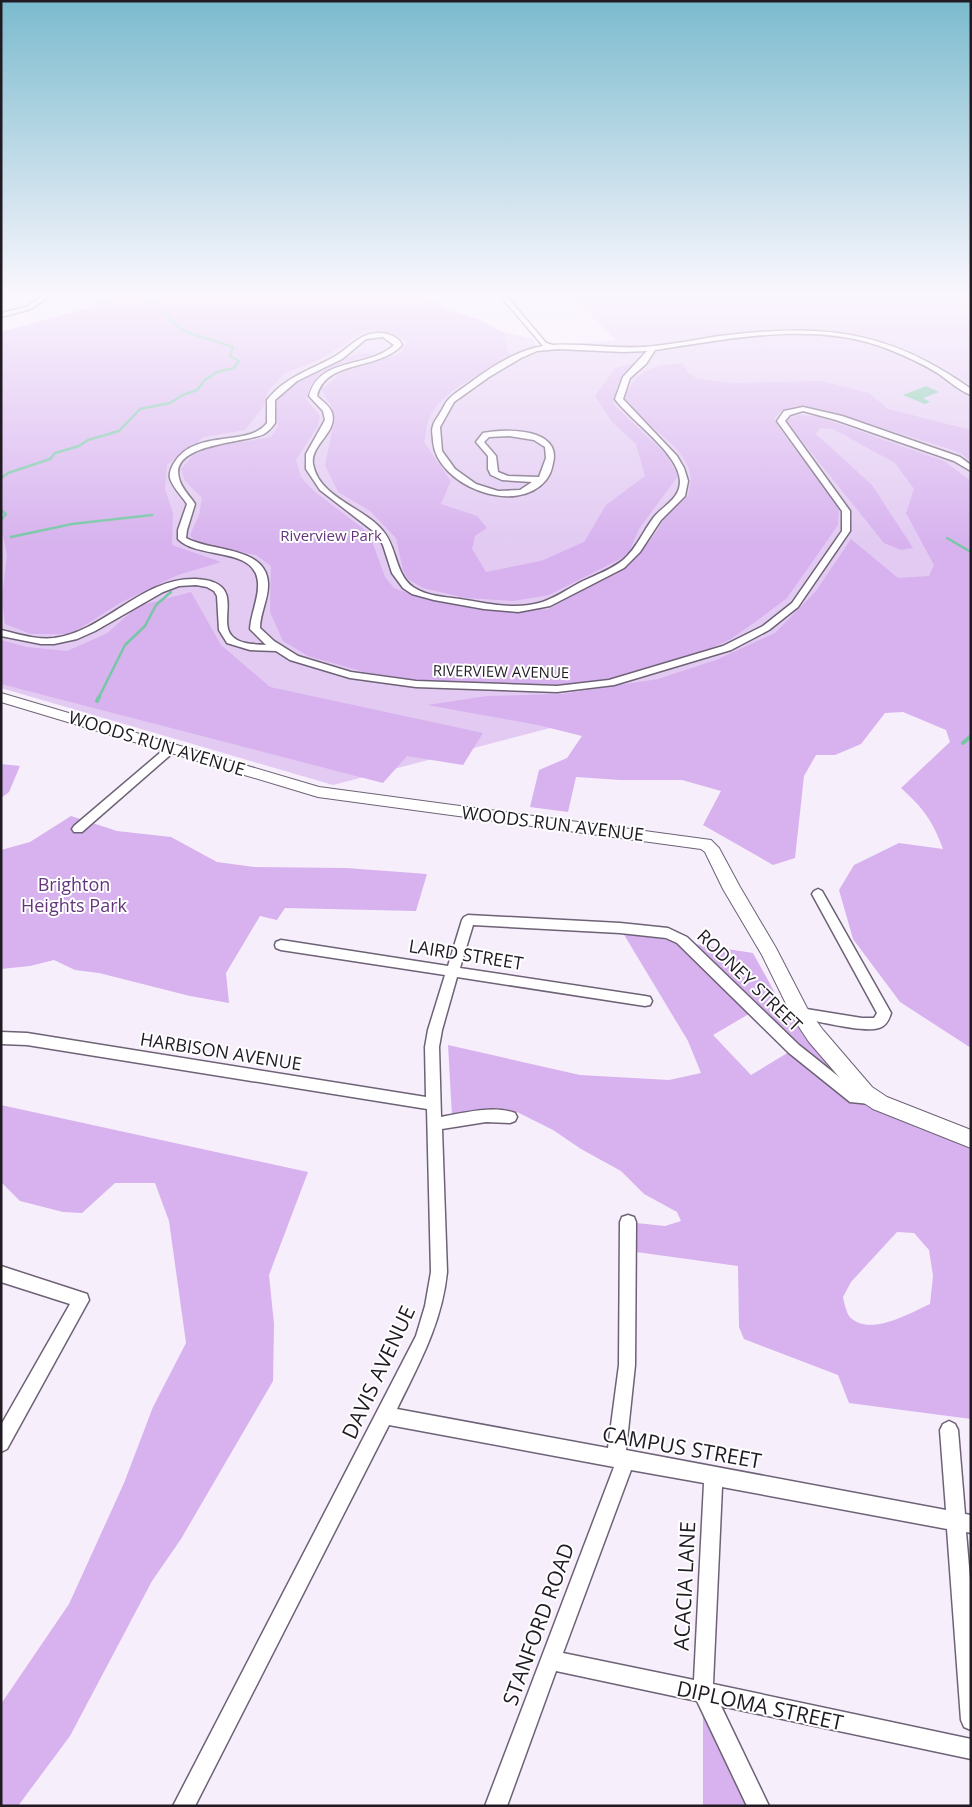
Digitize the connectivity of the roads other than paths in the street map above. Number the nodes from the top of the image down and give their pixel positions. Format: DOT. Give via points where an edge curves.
graph roads {
  1 [pos="297,377"];
  2 [pos="328,377"];
  3 [pos="484,377"];
  4 [pos="627,377"];
  5 [pos="949,377"];
  6 [pos="971,393"];
  7 [pos="971,469"];
  8 [pos="541,480"];
  9 [pos="255,629"];
  10 [pos="1,633"];
  11 [pos="241,643"];
  12 [pos="277,648"];
  13 [pos="1,696"];
  14 [pos="172,748"];
  15 [pos="78,829"];
  16 [pos="818,894"];
  17 [pos="468,920"];
  18 [pos="281,945"];
  19 [pos="454,970"];
  20 [pos="645,1001"];
  21 [pos="800,1013"];
  22 [pos="1,1038"];
  23 [pos="870,1098"];
  24 [pos="434,1104"];
  25 [pos="510,1117"];
  26 [pos="435,1124"];
  27 [pos="971,1139"];
  28 [pos="628,1222"];
  29 [pos="1,1274"];
  30 [pos="384,1415"];
  31 [pos="948,1430"];
  32 [pos="1,1443"];
  33 [pos="621,1458"];
  34 [pos="713,1476"];
  35 [pos="963,1522"];
  36 [pos="550,1660"];
  37 [pos="703,1692"];
  38 [pos="971,1720"];
  39 [pos="971,1749"];
  40 [pos="184,1806"];
  41 [pos="496,1806"];
  42 [pos="758,1806"];
  1 -- 9 [label="street" via="271,400 272,418 265,430 248,437 206,443 187,454 174,469 175,480 191,504 182,539 191,545 253,561 262,570 264,582"];
  2 -- 4 [label="street" via="318,384 314,396 327,410 328,424 308,459 309,468 322,486 381,533 397,576 407,588 432,597 517,609 552,601 627,562 663,512 682,495 686,480 675,458 619,399"];
  3 -- 8 [label="street" via="453,398 441,412 434,439 437,452 459,478 481,490 516,493 534,487"];
  5 -- 6 [label="street"];
  7 -- 12 [label="street, RIVERVIEW AVENUE" via="957,459 840,418 803,409 787,413 781,422 846,511 846,531 795,605 766,628 727,648 610,683 557,689 416,684 350,675 294,658"];
  8 -- 8 [label="street" via="510,479 494,474 492,456 480,442 486,435 495,433 545,441 551,450 550,460"];
  9 -- 11 [label="street"];
  9 -- 12 [label="street, RIVERVIEW AVENUE"];
  10 -- 11 [label="street" via="42,642 75,637 107,622 162,588 194,582 210,584 219,590 224,632 230,640"];
  11 -- 12 [label="street, RIVERVIEW AVENUE" via="251,648"];
  13 -- 14 [label="street, WOODS RUN AVENUE"];
  14 -- 15 [label="street"];
  14 -- 21 [label="street, WOODS RUN AVENUE" via="328,794 705,844 711,848"];
  16 -- 21 [label="street" via="884,1013 876,1023 862,1023"];
  17 -- 19 [label="street, DAVIS AVENUE"];
  17 -- 23 [label="street, RODNEY STREET" via="620,928 672,935 682,940 794,1049 833,1082 855,1098"];
  18 -- 19 [label="street, LAIRD STREET"];
  19 -- 20 [label="street, LAIRD STREET"];
  19 -- 24 [label="street, DAVIS AVENUE" via="433,1041"];
  21 -- 23 [label="street, WOODS RUN AVENUE"];
  22 -- 24 [label="street, HARBISON AVENUE" via="27,1039"];
  23 -- 27 [label="street, WOODS RUN AVENUE"];
  24 -- 26 [label="street, DAVIS AVENUE"];
  25 -- 26 [label="street" via="486,1116"];
  26 -- 30 [label="street, DAVIS AVENUE" via="438,1291 423,1339"];
  28 -- 33 [label="street, STANFORD ROAD" via="627,1365"];
  29 -- 32 [label="street" via="81,1300"];
  30 -- 33 [label="street, CAMPUS STREET"];
  30 -- 40 [label="street, DAVIS AVENUE"];
  31 -- 35 [label="street"];
  33 -- 34 [label="street, CAMPUS STREET"];
  33 -- 36 [label="street, STANFORD ROAD"];
  34 -- 35 [label="street, CAMPUS STREET"];
  34 -- 37 [label="street, ACACIA LANE"];
  35 -- 38 [label="street"];
  36 -- 37 [label="street, DIPLOMA STREET"];
  36 -- 41 [label="street, STANFORD ROAD"];
  37 -- 39 [label="street, DIPLOMA STREET"];
  37 -- 42 [label="street, ACACIA LANE"];
}
